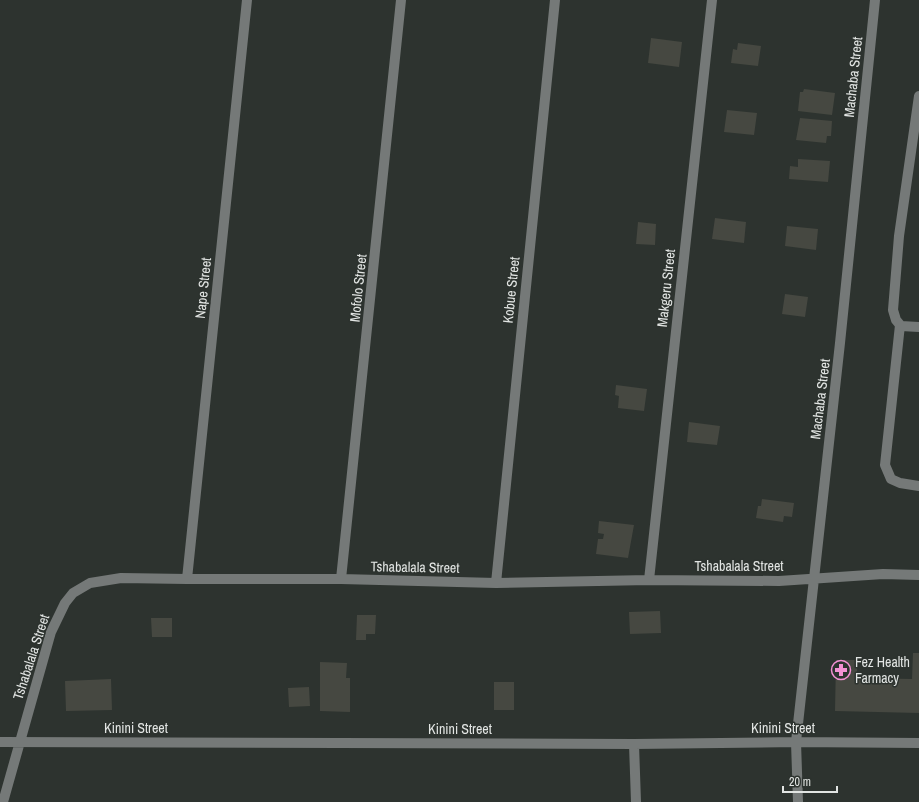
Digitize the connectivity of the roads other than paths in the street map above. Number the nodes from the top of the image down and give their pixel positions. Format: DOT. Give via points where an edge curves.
graph roads {
  1 [pos="247,0"];
  2 [pos="402,0"];
  3 [pos="555,0"];
  4 [pos="712,0"];
  5 [pos="876,0"];
  6 [pos="919,96"];
  7 [pos="900,325"];
  8 [pos="919,327"];
  9 [pos="919,486"];
  10 [pos="919,575"];
  11 [pos="813,578"];
  12 [pos="187,579"];
  13 [pos="341,579"];
  14 [pos="649,580"];
  15 [pos="496,583"];
  16 [pos="0,742"];
  17 [pos="19,742"];
  18 [pos="796,742"];
  19 [pos="919,743"];
  20 [pos="634,744"];
  21 [pos="3,802"];
  22 [pos="636,802"];
  23 [pos="798,802"];
  1 -- 12 [label="street, Nape Street"];
  2 -- 13 [label="street, Mofolo Street"];
  3 -- 15 [label="street, Kobue Street"];
  4 -- 14 [label="street, Makgeru Street"];
  5 -- 11 [label="street, Machaba Street"];
  6 -- 7 [label="street" via="899,236 893,310"];
  7 -- 8 [label="street"];
  7 -- 9 [label="street" via="885,465 890,478 900,483"];
  10 -- 11 [label="street, Tshabalala Street" via="883,574"];
  11 -- 14 [label="street, Tshabalala Street" via="779,581"];
  11 -- 18 [label="street, Machaba Street"];
  12 -- 13 [label="street, Tshabalala Street"];
  12 -- 17 [label="street, Tshabalala Street" via="121,578 90,583 73,593 65,603 51,632"];
  13 -- 15 [label="street, Tshabalala Street"];
  14 -- 15 [label="street, Tshabalala Street"];
  16 -- 17 [label="street, Kinini Street"];
  17 -- 20 [label="street, Kinini Street"];
  17 -- 21 [label="street, Tshabalala Street"];
  18 -- 19 [label="street, Kinini Street"];
  18 -- 20 [label="street, Kinini Street"];
  18 -- 23 [label="street, Machaba Street"];
  20 -- 22 [label="street"];
}
